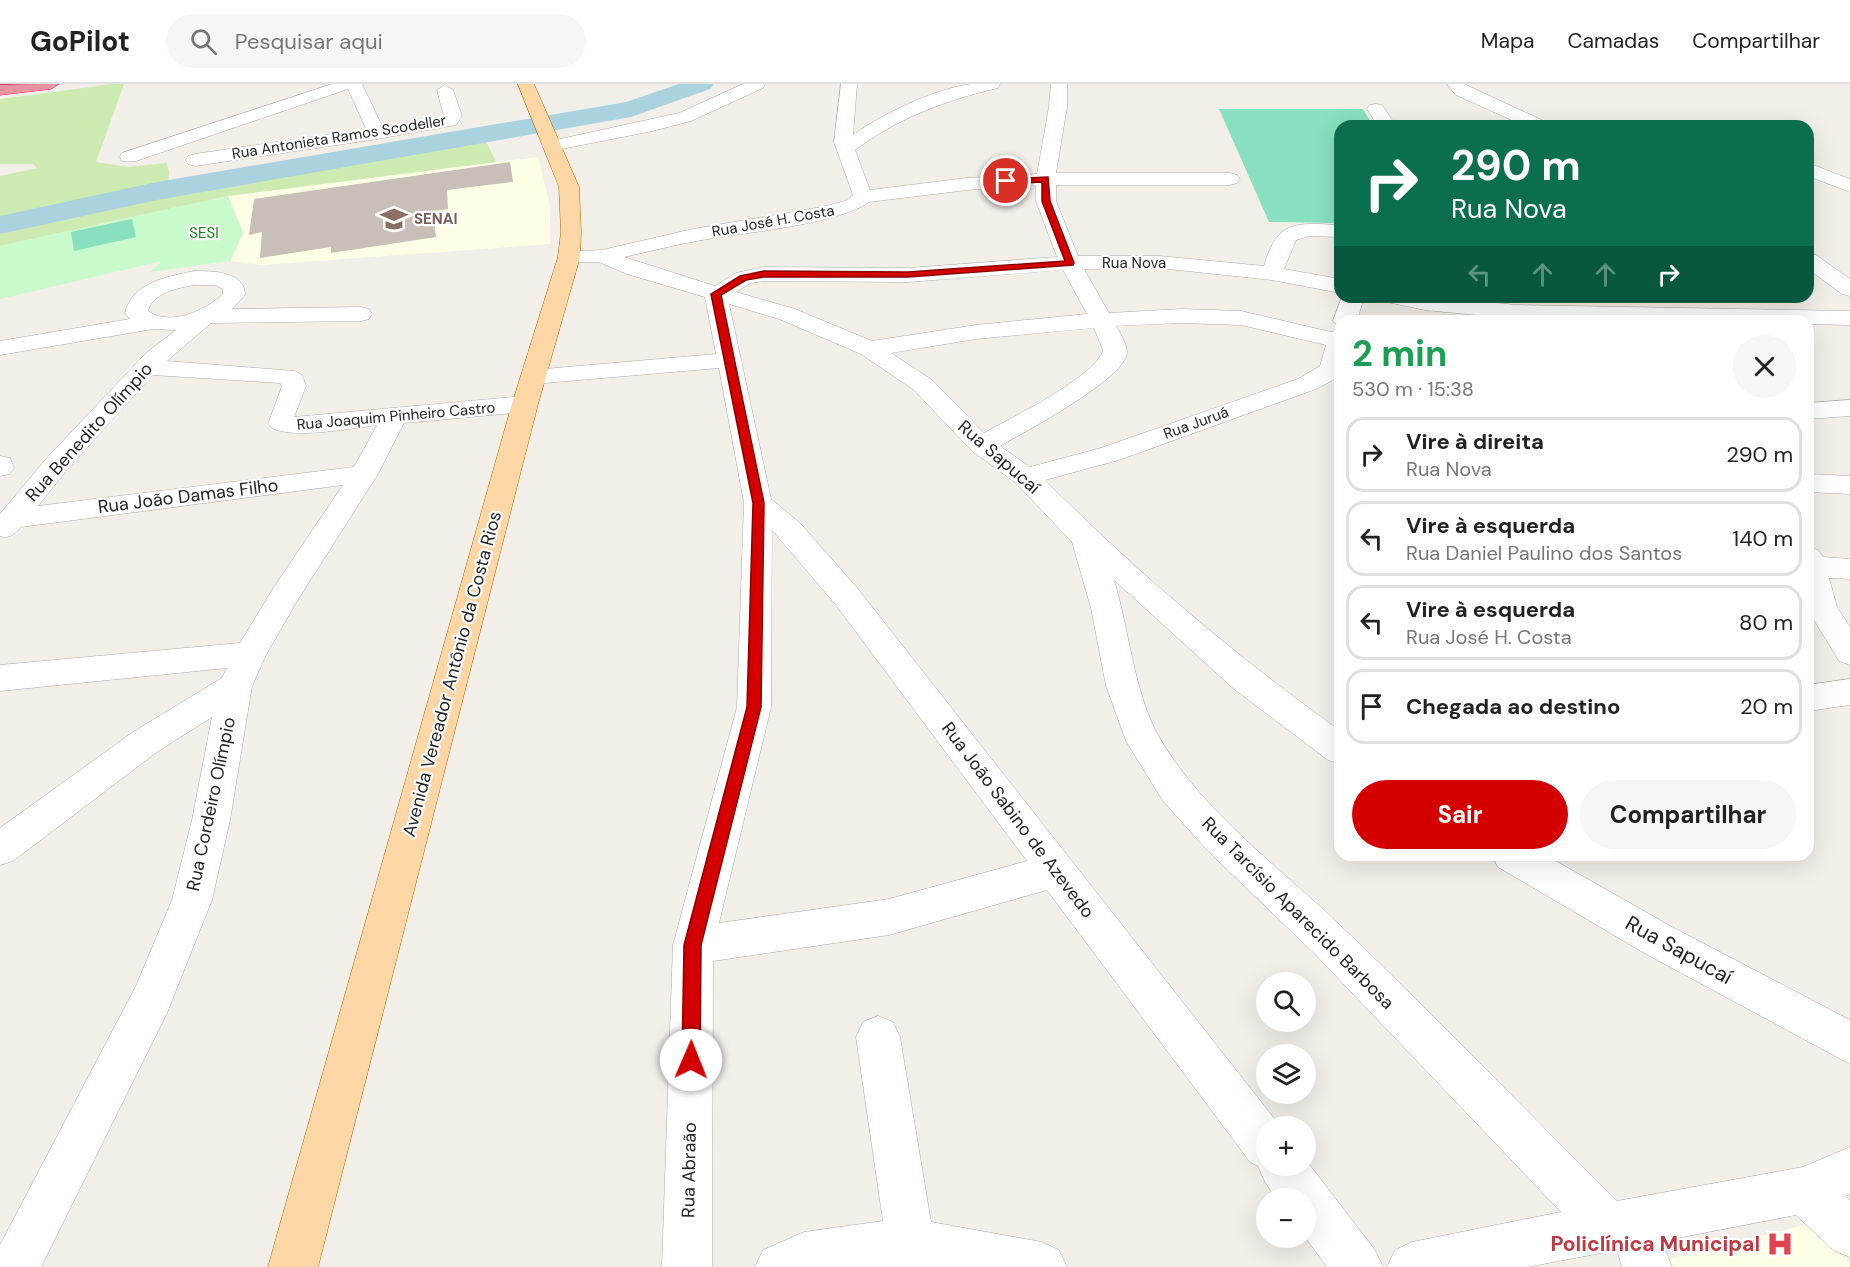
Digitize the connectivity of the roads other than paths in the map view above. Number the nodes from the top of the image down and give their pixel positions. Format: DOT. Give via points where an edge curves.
graph roads {
  1 [pos="51,84"];
  2 [pos="348,84"];
  3 [pos="354,84"];
  4 [pos="526,84"];
  5 [pos="757,84"];
  6 [pos="849,84"];
  7 [pos="992,84"];
  8 [pos="1059,84"];
  9 [pos="1455,84"];
  10 [pos="0,90"];
  11 [pos="445,90"];
  12 [pos="1376,109"];
  13 [pos="1383,120"];
  14 [pos="1527,120"];
  15 [pos="377,134"];
  16 [pos="550,143"];
  17 [pos="845,149"];
  18 [pos="129,157"];
  19 [pos="195,160"];
  20 [pos="1814,171"];
  21 [pos="1046,179"];
  22 [pos="1230,179"];
  23 [pos="1850,186"];
  24 [pos="863,197"];
  25 [pos="1334,231"];
  26 [pos="602,256"];
  27 [pos="568,257"];
  28 [pos="1070,263"];
  29 [pos="1814,264"];
  30 [pos="1272,273"];
  31 [pos="1334,285"];
  32 [pos="1850,289"];
  33 [pos="716,294"];
  34 [pos="1425,303"];
  35 [pos="1610,303"];
  36 [pos="361,314"];
  37 [pos="1569,315"];
  38 [pos="1619,315"];
  39 [pos="205,316"];
  40 [pos="1814,318"];
  41 [pos="1850,318"];
  42 [pos="1102,320"];
  43 [pos="152,323"];
  44 [pos="1334,332"];
  45 [pos="0,348"];
  46 [pos="869,349"];
  47 [pos="731,360"];
  48 [pos="151,362"];
  49 [pos="1334,365"];
  50 [pos="529,390"];
  51 [pos="1850,408"];
  52 [pos="1814,411"];
  53 [pos="394,417"];
  54 [pos="981,445"];
  55 [pos="364,474"];
  56 [pos="1026,477"];
  57 [pos="1814,483"];
  58 [pos="1850,485"];
  59 [pos="758,503"];
  60 [pos="6,526"];
  61 [pos="1086,539"];
  62 [pos="1814,563"];
  63 [pos="1850,569"];
  64 [pos="1814,577"];
  65 [pos="1850,653"];
  66 [pos="243,670"];
  67 [pos="0,678"];
  68 [pos="1850,692"];
  69 [pos="1814,697"];
  70 [pos="1334,746"];
  71 [pos="0,849"];
  72 [pos="1521,861"];
  73 [pos="1057,870"];
  74 [pos="693,945"];
  75 [pos="878,1037"];
  76 [pos="1850,1043"];
  77 [pos="1256,1133"];
  78 [pos="1850,1170"];
  79 [pos="1289,1176"];
  80 [pos="1804,1190"];
  81 [pos="1621,1225"];
  82 [pos="1850,1233"];
  83 [pos="910,1242"];
  84 [pos="1518,1257"];
  85 [pos="15,1267"];
  86 [pos="293,1267"];
  87 [pos="687,1267"];
  88 [pos="780,1267"];
  89 [pos="1042,1267"];
  90 [pos="1358,1267"];
  91 [pos="1412,1267"];
  92 [pos="1647,1267"];
  1 -- 10 [label="highway"];
  2 -- 18 [label="street"];
  3 -- 15 [label="street"];
  4 -- 16 [label="main road, Avenida Vereador Antônio da Costa Rios"];
  5 -- 16 [label="street" via="685,117"];
  6 -- 17 [label="street"];
  7 -- 17 [label="street" via="922,104 862,135"];
  8 -- 21 [label="street"];
  9 -- 14 [label="street" via="1462,91"];
  11 -- 15 [label="street, Rua Antonieta Ramos Scodeller" via="452,120"];
  12 -- 13 [label="street"];
  15 -- 19 [label="street, Rua Antonieta Ramos Scodeller"];
  16 -- 27 [label="main road, Avenida Vereador Antônio da Costa Rios" via="569,187"];
  17 -- 24 [label="street"];
  20 -- 23 [label="street"];
  21 -- 22 [label="street, Rua José H. Costa"];
  21 -- 24 [label="street, Rua José H. Costa"];
  21 -- 28 [label="street" via="1046,201"];
  24 -- 26 [label="street, Rua José H. Costa" via="852,205 824,213 693,235"];
  25 -- 30 [label="street" via="1305,231 1288,236"];
  26 -- 27 [label="street, Rua Sapucaí"];
  26 -- 33 [label="street, Rua Sapucaí"];
  27 -- 50 [label="main road, Avenida Vereador Antônio da Costa Rios"];
  28 -- 30 [label="street, Rua Nova" via="1159,262"];
  28 -- 33 [label="street, Rua Nova" via="908,275 764,274 744,278"];
  28 -- 42 [label="street"];
  29 -- 32 [label="street"];
  30 -- 31 [label="street, Rua Nova"];
  33 -- 46 [label="street, Rua Sapucaí" via="787,314"];
  33 -- 47 [label="street, Rua Abraão"];
  34 -- 37 [label="street"];
  35 -- 38 [label="street"];
  36 -- 39 [label="street"];
  39 -- 43 [label="street" via="184,322"];
  39 -- 43 [label="street, Rua Benedito Olímpio" via="234,295 230,283 194,279 151,292 141,299 136,314"];
  39 -- 48 [label="street, Rua Benedito Olímpio"];
  40 -- 41 [label="street"];
  42 -- 44 [label="street" via="1241,318"];
  42 -- 46 [label="street" via="976,332"];
  42 -- 54 [label="street" via="1114,350 1106,368 1048,409"];
  43 -- 45 [label="street"];
  43 -- 48 [label="street, Rua Benedito Olímpio"];
  46 -- 54 [label="street, Rua Sapucaí" via="923,385"];
  47 -- 50 [label="street, Rua Joaquim Pinheiro Castro"];
  47 -- 59 [label="street, Rua Abraão"];
  48 -- 53 [label="street, Rua Joaquim Pinheiro Castro" via="286,376 294,386 281,419 281,424 287,426"];
  48 -- 60 [label="street, Rua Benedito Olímpio"];
  49 -- 56 [label="street, Rua Juruá" via="1307,384 1110,454"];
  50 -- 53 [label="street, Rua Joaquim Pinheiro Castro"];
  50 -- 86 [label="main road, Avenida Vereador Antônio da Costa Rios"];
  51 -- 52 [label="street"];
  53 -- 55 [label="street, Rua Cordeiro Olímpio"];
  54 -- 56 [label="street, Rua Sapucaí"];
  55 -- 60 [label="street, Rua João Damas Filho"];
  55 -- 66 [label="street, Rua Cordeiro Olímpio" via="285,595"];
  56 -- 61 [label="street, Rua Sapucaí"];
  57 -- 58 [label="street"];
  59 -- 73 [label="street, Rua João Sabino de Azevedo" via="790,530 847,597"];
  59 -- 74 [label="street, Rua Abraão" via="754,707"];
  61 -- 70 [label="street, Rua Sapucaí" via="1246,680"];
  61 -- 81 [label="street, Rua Tarcísio Aparecido Barbosa" via="1107,608 1123,686 1143,741 1176,790 1222,841"];
  62 -- 63 [label="street"];
  64 -- 65 [label="street" via="1822,608"];
  66 -- 67 [label="street"];
  66 -- 71 [label="street"];
  66 -- 85 [label="street, Rua Cordeiro Olímpio" via="192,900 152,999"];
  68 -- 69 [label="street"];
  72 -- 76 [label="street, Rua Sapucaí"];
  73 -- 74 [label="street" via="889,917"];
  73 -- 77 [label="street, Rua João Sabino de Azevedo"];
  74 -- 87 [label="street, Rua Abraão"];
  75 -- 83 [label="street"];
  78 -- 80 [label="street"];
  79 -- 90 [label="street"];
  80 -- 81 [label="street"];
  80 -- 82 [label="street"];
  81 -- 84 [label="street"];
  81 -- 92 [label="street"];
  83 -- 88 [label="street" via="804,1257"];
  83 -- 89 [label="street"];
  84 -- 91 [label="street" via="1462,1255"];
}
